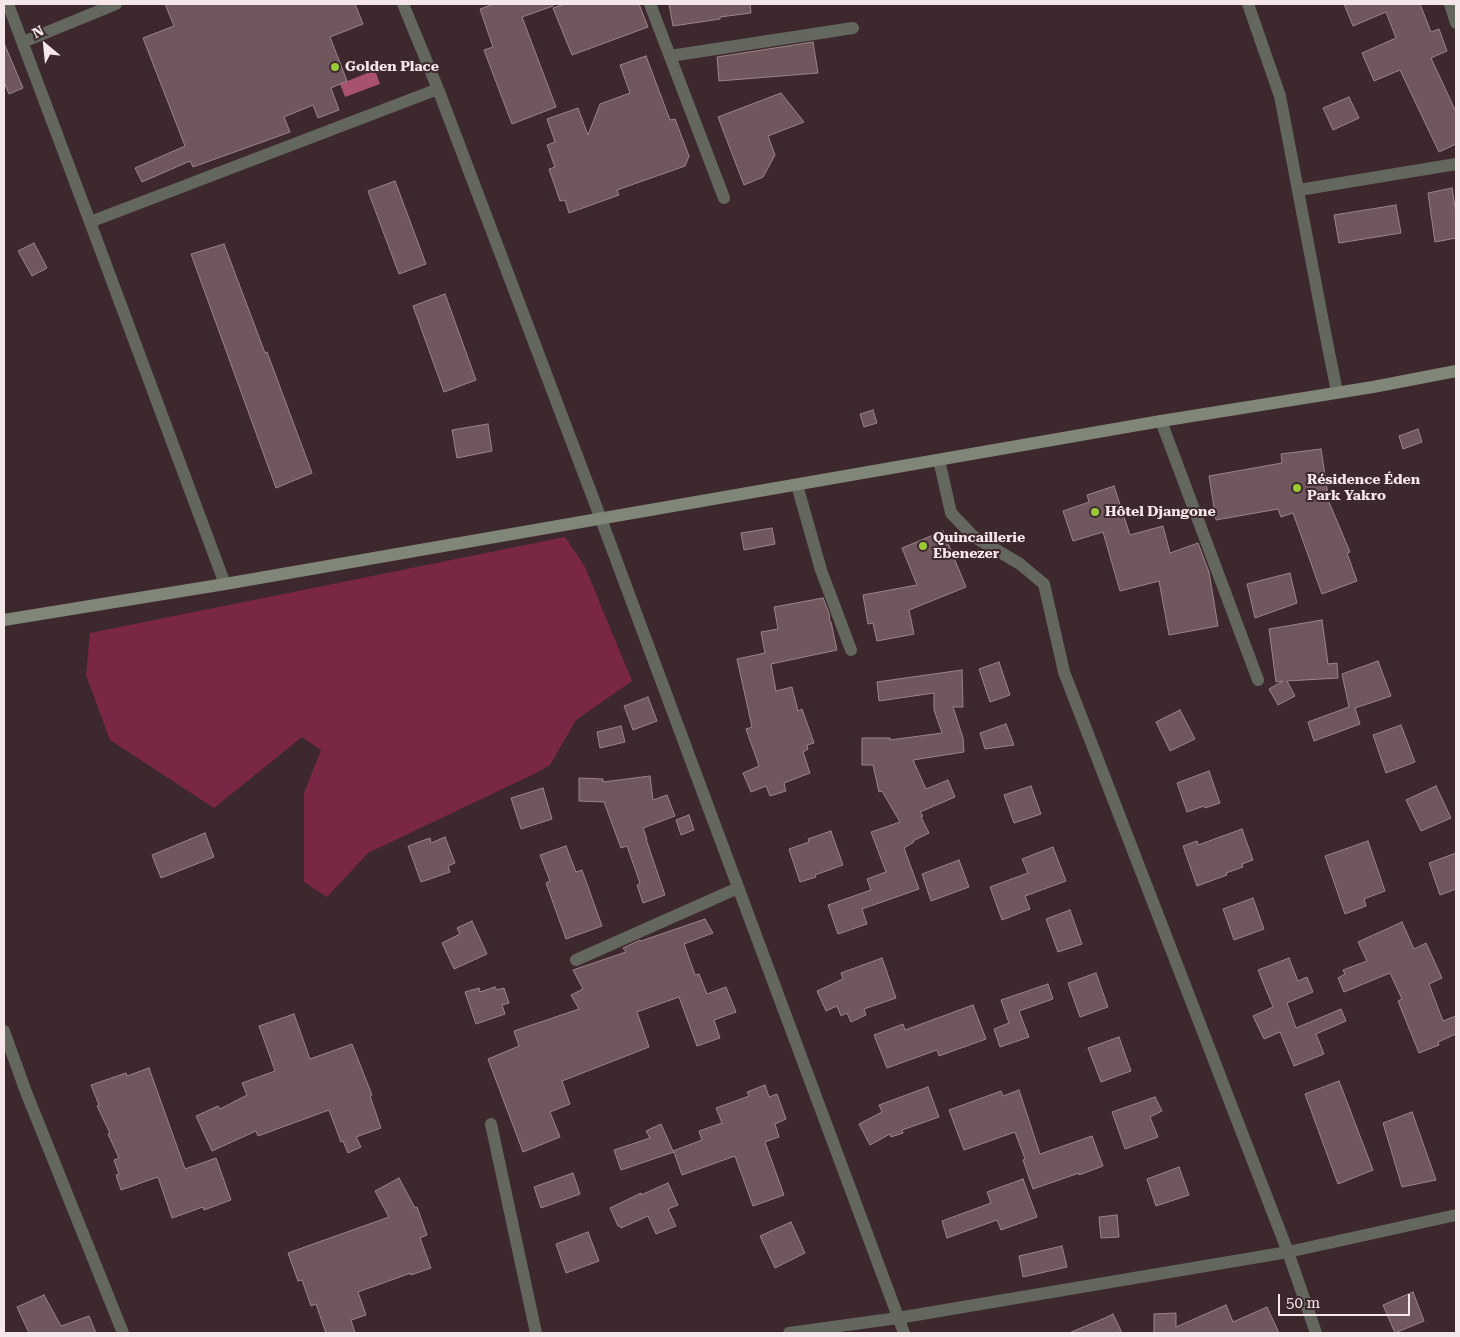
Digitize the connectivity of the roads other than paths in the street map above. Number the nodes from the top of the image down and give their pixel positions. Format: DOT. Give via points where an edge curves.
graph roads {
  1 [pos="8,4"];
  2 [pos="116,4"];
  3 [pos="403,4"];
  4 [pos="650,4"];
  5 [pos="1248,4"];
  6 [pos="1450,4"];
  7 [pos="1456,23"];
  8 [pos="853,28"];
  9 [pos="22,42"];
  10 [pos="670,56"];
  11 [pos="438,89"];
  12 [pos="1456,164"];
  13 [pos="1299,190"];
  14 [pos="724,198"];
  15 [pos="90,222"];
  16 [pos="1456,371"];
  17 [pos="1337,392"];
  18 [pos="1161,422"];
  19 [pos="939,460"];
  20 [pos="797,485"];
  21 [pos="601,519"];
  22 [pos="225,584"];
  23 [pos="4,620"];
  24 [pos="851,650"];
  25 [pos="1258,680"];
  26 [pos="738,888"];
  27 [pos="576,960"];
  28 [pos="4,1031"];
  29 [pos="491,1124"];
  30 [pos="1456,1215"];
  31 [pos="1288,1252"];
  32 [pos="898,1318"];
  33 [pos="123,1333"];
  34 [pos="536,1333"];
  35 [pos="789,1333"];
  36 [pos="904,1333"];
  37 [pos="1316,1333"];
  1 -- 9 [label="street"];
  2 -- 9 [label="street"];
  3 -- 11 [label="street"];
  4 -- 10 [label="street"];
  5 -- 13 [label="street" via="1280,96"];
  6 -- 7 [label="street"];
  8 -- 10 [label="street"];
  9 -- 15 [label="street"];
  10 -- 14 [label="street"];
  11 -- 15 [label="street"];
  11 -- 21 [label="street"];
  12 -- 13 [label="street"];
  13 -- 17 [label="street"];
  15 -- 22 [label="street"];
  16 -- 17 [label="street"];
  17 -- 18 [label="street"];
  18 -- 19 [label="street"];
  18 -- 25 [label="street"];
  19 -- 20 [label="street"];
  19 -- 31 [label="street" via="951,513 973,536 1020,564 1044,584 1064,672"];
  20 -- 21 [label="street"];
  20 -- 24 [label="street" via="821,570"];
  21 -- 22 [label="street"];
  21 -- 26 [label="street"];
  22 -- 23 [label="street"];
  26 -- 27 [label="street"];
  26 -- 32 [label="street"];
  28 -- 33 [label="street"];
  29 -- 34 [label="street"];
  30 -- 31 [label="street"];
  31 -- 32 [label="street"];
  31 -- 37 [label="street"];
  32 -- 35 [label="street"];
  32 -- 36 [label="street"];
}
